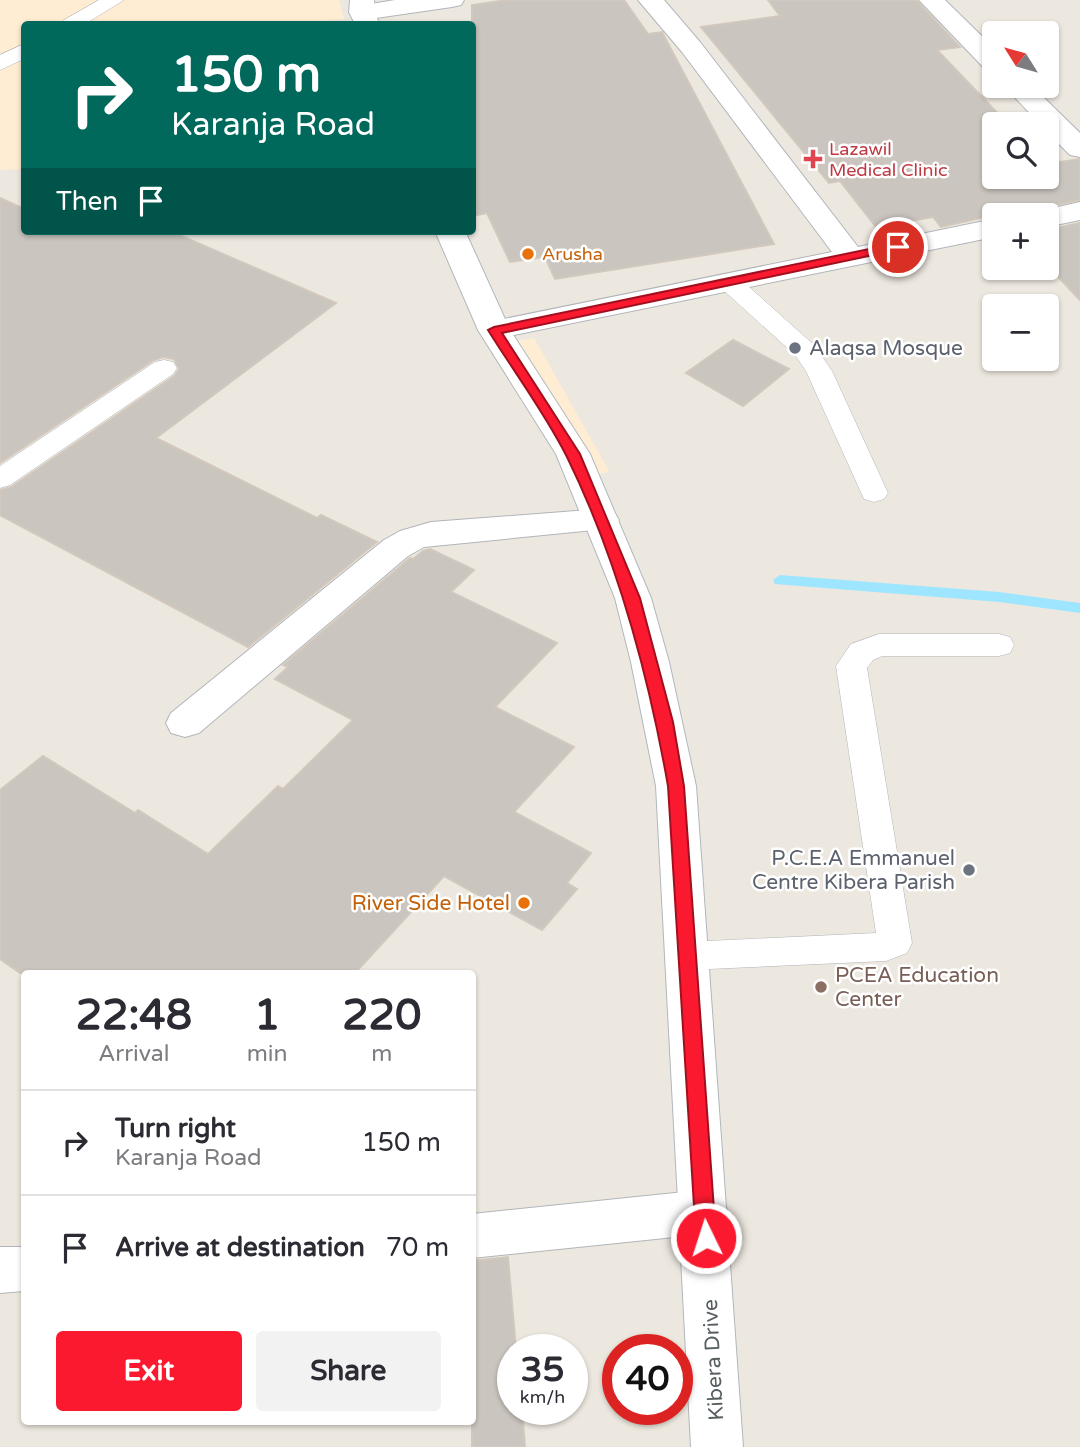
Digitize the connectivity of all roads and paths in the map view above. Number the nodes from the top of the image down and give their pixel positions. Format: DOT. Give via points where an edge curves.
graph roads {
  1 [pos="114,0"];
  2 [pos="452,0"];
  3 [pos="650,0"];
  4 [pos="931,0"];
  5 [pos="363,12"];
  6 [pos="76,21"];
  7 [pos="982,51"];
  8 [pos="21,52"];
  9 [pos="0,64"];
  10 [pos="1029,98"];
  11 [pos="1080,149"];
  12 [pos="1080,211"];
  13 [pos="1059,215"];
  14 [pos="982,230"];
  15 [pos="452,235"];
  16 [pos="850,256"];
  17 [pos="730,283"];
  18 [pos="494,330"];
  19 [pos="164,368"];
  20 [pos="0,480"];
  21 [pos="874,493"];
  22 [pos="602,520"];
  23 [pos="999,645"];
  24 [pos="185,723"];
  25 [pos="687,956"];
  26 [pos="704,1212"];
  27 [pos="476,1236"];
  28 [pos="21,1269"];
  29 [pos="0,1270"];
  30 [pos="718,1447"];
  1 -- 6 [label="lane"];
  2 -- 5 [label="street"];
  3 -- 16 [label="street"];
  4 -- 7 [label="street"];
  8 -- 9 [label="lane"];
  10 -- 11 [label="street"];
  12 -- 13 [label="street"];
  14 -- 16 [label="street"];
  15 -- 18 [label="street, Kibera Drive"];
  16 -- 17 [label="street"];
  17 -- 18 [label="street"];
  17 -- 21 [label="lane" via="805,350"];
  18 -- 22 [label="street, Kibera Drive" via="573,454"];
  19 -- 20 [label="lane"];
  22 -- 24 [label="street" via="412,539"];
  22 -- 25 [label="street, Kibera Drive" via="633,598 665,722 676,786"];
  23 -- 25 [label="lane" via="879,645 862,652 852,666 895,943"];
  25 -- 26 [label="street, Kibera Drive"];
  26 -- 27 [label="street"];
  26 -- 30 [label="street, Kibera Drive"];
  28 -- 29 [label="street"];
}
